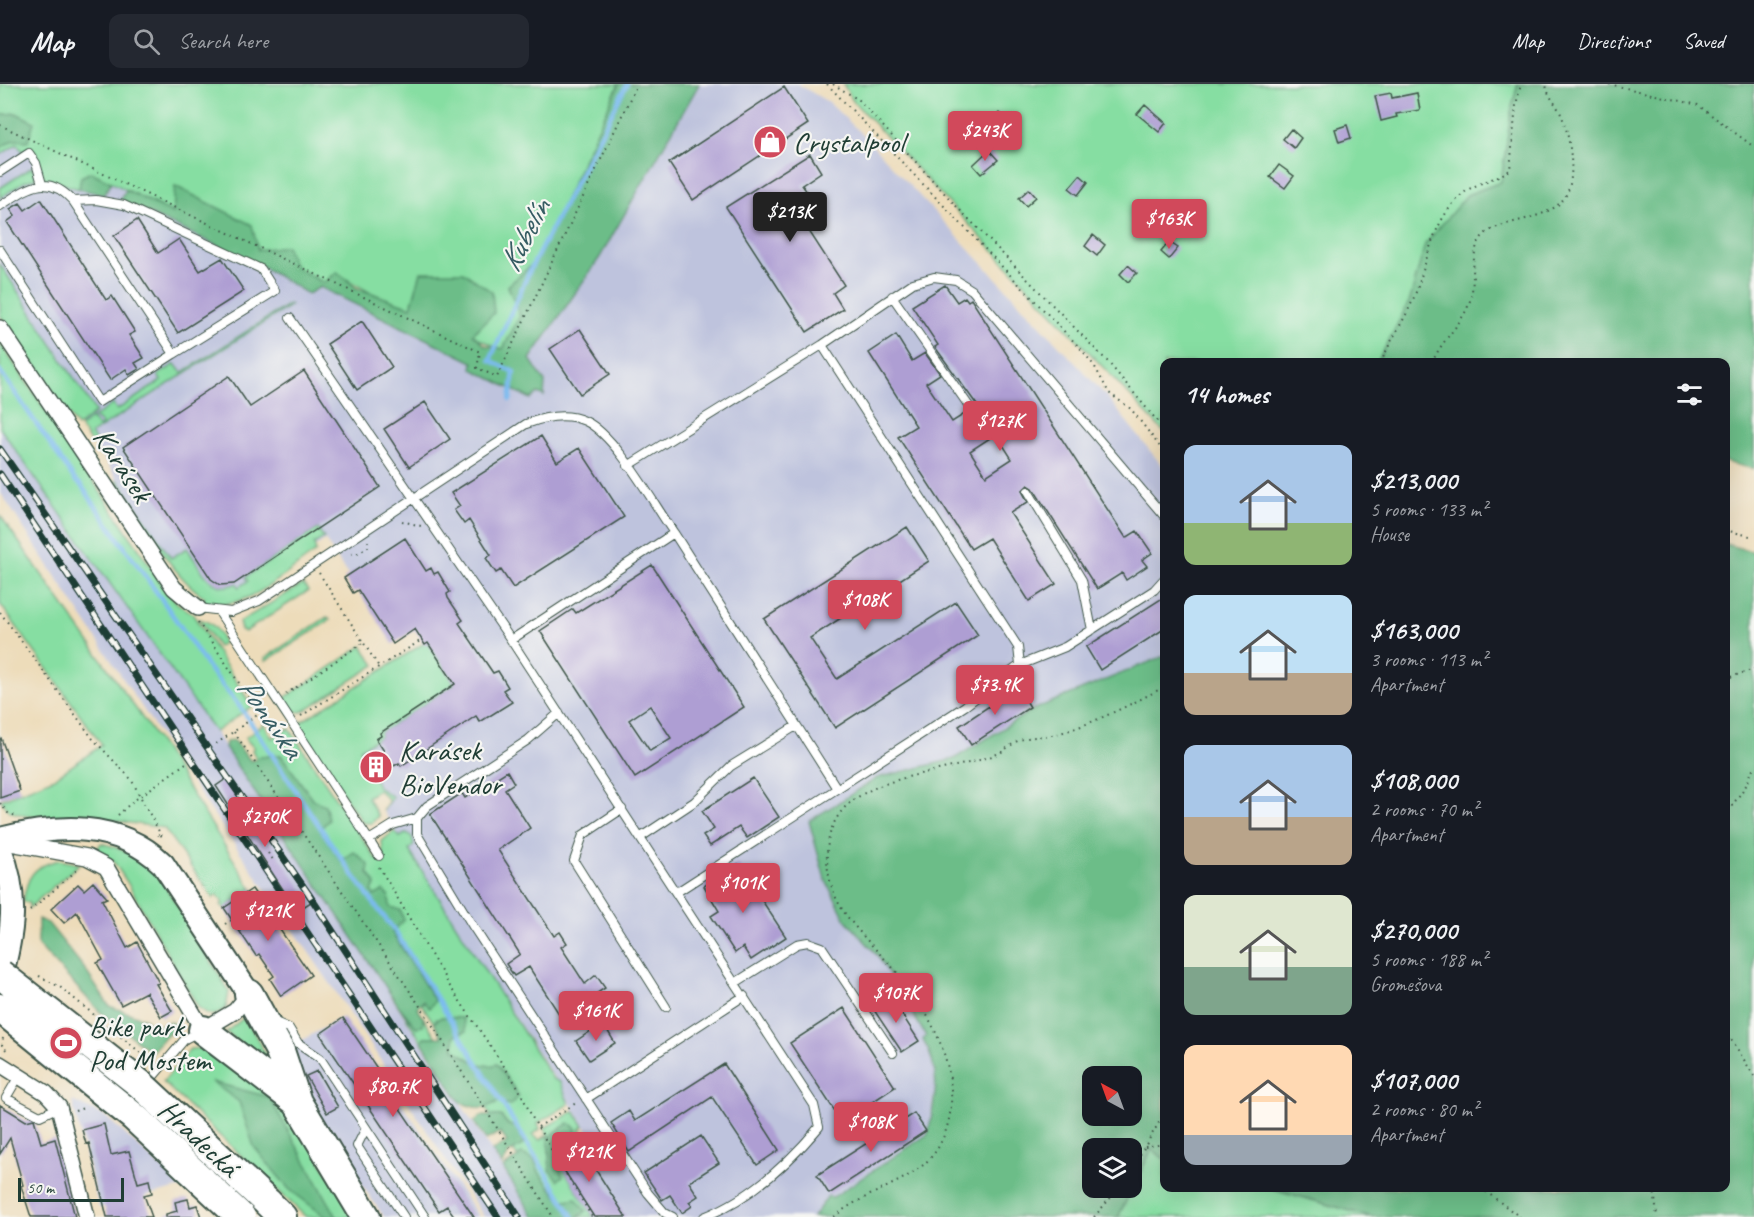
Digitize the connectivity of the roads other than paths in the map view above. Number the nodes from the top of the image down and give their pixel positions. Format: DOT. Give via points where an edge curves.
graph roads {
  1 [pos="0,172"];
  2 [pos="42,184"];
  3 [pos="73,201"];
  4 [pos="0,206"];
  5 [pos="0,250"];
  6 [pos="892,296"];
  7 [pos="290,318"];
  8 [pos="0,328"];
  9 [pos="822,345"];
  10 [pos="174,354"];
  11 [pos="978,420"];
  12 [pos="628,466"];
  13 [pos="1028,491"];
  14 [pos="413,498"];
  15 [pos="1160,511"];
  16 [pos="674,533"];
  17 [pos="1160,583"];
  18 [pos="198,608"];
  19 [pos="219,612"];
  20 [pos="1092,630"];
  21 [pos="511,640"];
  22 [pos="1020,665"];
  23 [pos="559,713"];
  24 [pos="796,726"];
  25 [pos="836,787"];
  26 [pos="622,809"];
  27 [pos="417,818"];
  28 [pos="641,837"];
  29 [pos="0,840"];
  30 [pos="369,840"];
  31 [pos="0,849"];
  32 [pos="379,856"];
  33 [pos="676,892"];
  34 [pos="0,974"];
  35 [pos="0,980"];
  36 [pos="735,983"];
  37 [pos="744,996"];
  38 [pos="255,1006"];
  39 [pos="666,1007"];
  40 [pos="0,1008"];
  41 [pos="203,1030"];
  42 [pos="892,1053"];
  43 [pos="0,1064"];
  44 [pos="19,1076"];
  45 [pos="586,1098"];
  46 [pos="103,1101"];
  47 [pos="297,1102"];
  48 [pos="61,1112"];
  49 [pos="119,1115"];
  50 [pos="366,1128"];
  51 [pos="135,1131"];
  52 [pos="275,1209"];
  53 [pos="87,1217"];
  54 [pos="241,1217"];
  55 [pos="366,1217"];
  56 [pos="404,1217"];
  57 [pos="425,1217"];
  58 [pos="673,1217"];
  59 [pos="704,1217"];
  1 -- 2 [label="lane" via="29,153"];
  2 -- 3 [label="lane" via="58,188"];
  2 -- 4 [label="lane"];
  3 -- 10 [label="lane"];
  3 -- 10 [label="lane" via="124,205 261,269 275,291"];
  5 -- 10 [label="lane" via="99,402"];
  6 -- 9 [label="lane"];
  6 -- 11 [label="lane"];
  6 -- 15 [label="lane" via="913,283 934,277 956,280 972,290"];
  7 -- 14 [label="lane"];
  8 -- 18 [label="street, Karásek" via="174,588"];
  9 -- 12 [label="lane"];
  9 -- 22 [label="lane" via="1018,647"];
  12 -- 14 [label="lane, Karásek" via="603,432 583,419 549,416 525,424"];
  12 -- 16 [label="lane, Karásek"];
  13 -- 20 [label="lane" via="1082,580"];
  14 -- 19 [label="lane, Karásek" via="243,609"];
  14 -- 21 [label="lane"];
  16 -- 21 [label="lane"];
  16 -- 24 [label="lane, Karásek"];
  17 -- 20 [label="lane"];
  18 -- 19 [label="lane, Karásek"];
  19 -- 30 [label="lane"];
  20 -- 22 [label="lane" via="1065,647"];
  21 -- 23 [label="lane"];
  22 -- 25 [label="lane" via="965,706"];
  23 -- 26 [label="lane"];
  23 -- 27 [label="lane" via="528,740 428,806"];
  24 -- 25 [label="lane, Karásek"];
  24 -- 28 [label="lane" via="731,766 694,802"];
  25 -- 33 [label="lane"];
  26 -- 28 [label="lane"];
  26 -- 39 [label="lane" via="583,836 574,861"];
  27 -- 30 [label="lane" via="393,825"];
  27 -- 45 [label="lane" via="417,834"];
  28 -- 33 [label="lane"];
  29 -- 38 [label="street" via="39,830 87,830 105,832 146,848 163,864"];
  29 -- 41 [label="street" via="87,857 106,867"];
  30 -- 32 [label="lane"];
  31 -- 35 [label="street" via="14,910"];
  33 -- 36 [label="lane"];
  34 -- 52 [label="highway, Hradecká, bridge" via="140,1084"];
  36 -- 37 [label="lane"];
  36 -- 42 [label="lane" via="796,944 808,942 822,947"];
  37 -- 45 [label="lane"];
  37 -- 59 [label="lane" via="814,1105 819,1127 778,1171 724,1209"];
  38 -- 41 [label="street" via="235,1011"];
  38 -- 47 [label="highway" via="280,1051"];
  38 -- 50 [label="lane" via="289,1028 298,1043 320,1058"];
  40 -- 54 [label="highway, Hradecká, bridge" via="134,1117"];
  41 -- 47 [label="highway"];
  41 -- 49 [label="lane" via="185,1039"];
  43 -- 44 [label="street"];
  44 -- 48 [label="street" via="46,1093"];
  44 -- 48 [label="lane" via="6,1098 40,1116"];
  45 -- 58 [label="lane" via="648,1193 665,1214"];
  46 -- 49 [label="lane"];
  47 -- 55 [label="highway"];
  48 -- 53 [label="street"];
  49 -- 51 [label="lane"];
  50 -- 56 [label="lane" via="357,1146"];
  50 -- 57 [label="lane"];
}
